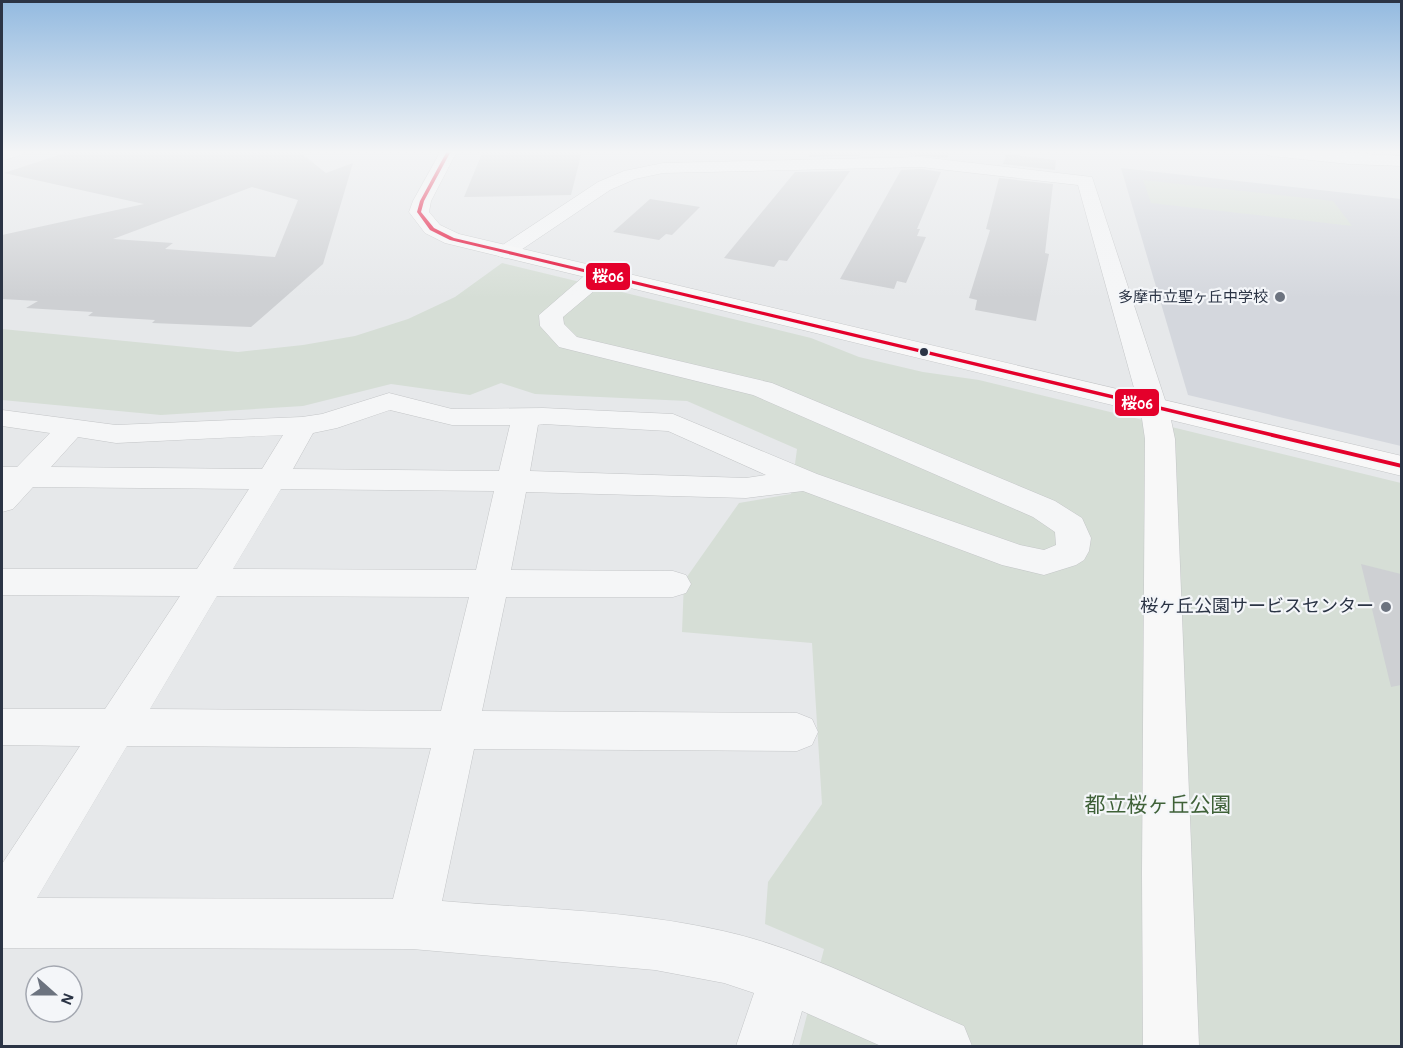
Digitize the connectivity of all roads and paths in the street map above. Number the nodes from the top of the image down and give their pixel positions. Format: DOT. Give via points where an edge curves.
graph roads {
  1 [pos="423,200"];
  2 [pos="583,200"];
  3 [pos="1092,200"];
  4 [pos="505,252"];
  5 [pos="599,274"];
  6 [pos="1153,406"];
  7 [pos="526,416"];
  8 [pos="2,417"];
  9 [pos="302,426"];
  10 [pos="70,429"];
  11 [pos="1401,466"];
  12 [pos="14,477"];
  13 [pos="271,479"];
  14 [pos="513,481"];
  15 [pos="806,481"];
  16 [pos="2,501"];
  17 [pos="2,582"];
  18 [pos="491,582"];
  19 [pos="207,583"];
  20 [pos="673,584"];
  21 [pos="2,727"];
  22 [pos="115,727"];
  23 [pos="457,730"];
  24 [pos="797,732"];
  25 [pos="2,908"];
  26 [pos="2,923"];
  27 [pos="412,924"];
  28 [pos="786,976"];
  29 [pos="764,1047"];
  30 [pos="944,1047"];
  31 [pos="1171,1047"];
  1 -- 4 [label="street" via="419,212 437,234"];
  2 -- 4 [label="street"];
  3 -- 6 [label="street"];
  4 -- 5 [label="street"];
  5 -- 6 [label="street"];
  5 -- 15 [label="street" via="551,315 552,327 568,342 762,389 1044,509 1070,526 1074,538 1072,551 1059,562 1014,556"];
  6 -- 11 [label="street"];
  6 -- 31 [label="street" via="1158,422 1160,484"];
  7 -- 9 [label="street" via="452,417 389,401 327,422"];
  7 -- 14 [label="street"];
  7 -- 15 [label="street" via="673,423"];
  8 -- 10 [label="street"];
  9 -- 10 [label="street" via="116,434"];
  9 -- 13 [label="street"];
  10 -- 12 [label="street"];
  12 -- 13 [label="street"];
  12 -- 16 [label="street"];
  13 -- 14 [label="street"];
  13 -- 19 [label="street"];
  14 -- 15 [label="street" via="746,488"];
  14 -- 18 [label="street"];
  17 -- 19 [label="street"];
  18 -- 19 [label="street"];
  18 -- 20 [label="street"];
  18 -- 23 [label="street"];
  19 -- 22 [label="street"];
  21 -- 22 [label="street"];
  22 -- 23 [label="street"];
  22 -- 25 [label="street"];
  23 -- 24 [label="street"];
  23 -- 27 [label="street"];
  26 -- 27 [label="street"];
  27 -- 28 [label="street" via="655,944 724,957"];
  28 -- 29 [label="street"];
  28 -- 30 [label="street"];
}
